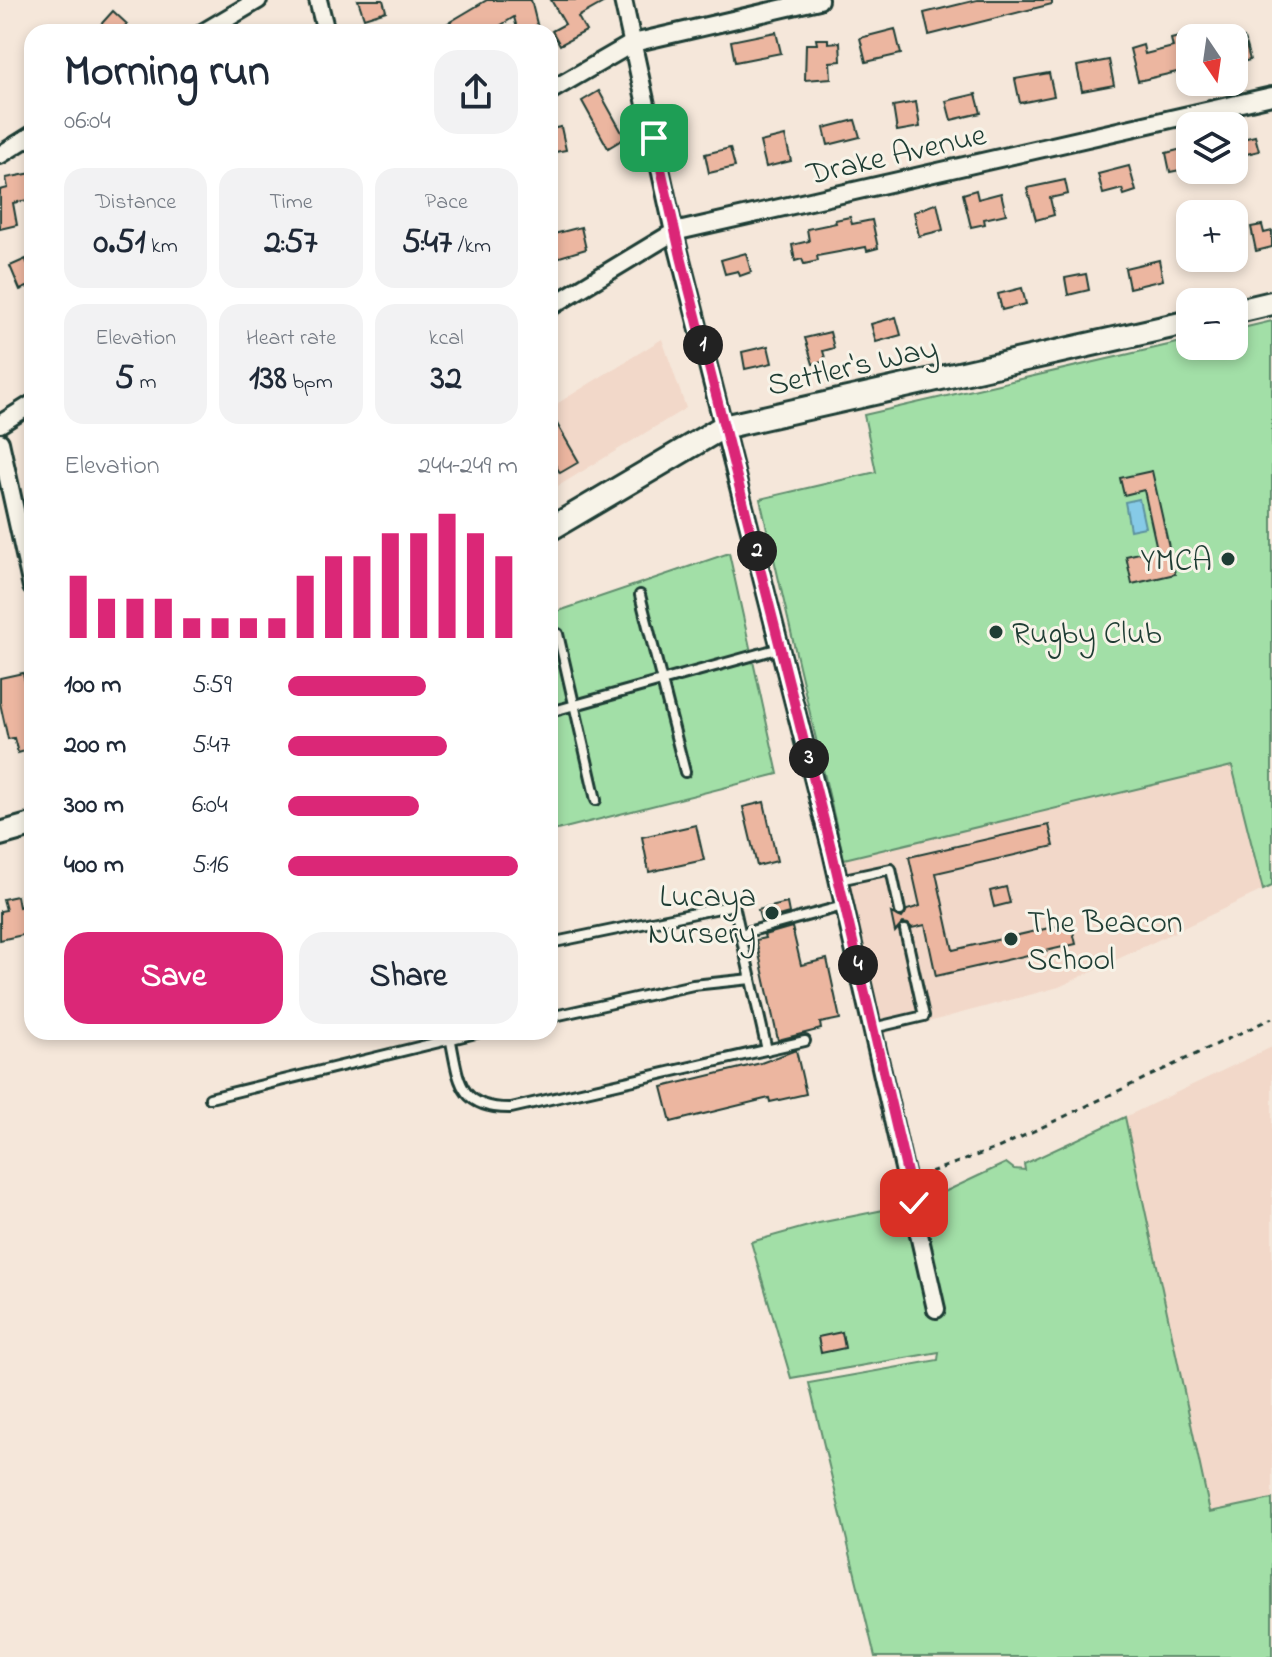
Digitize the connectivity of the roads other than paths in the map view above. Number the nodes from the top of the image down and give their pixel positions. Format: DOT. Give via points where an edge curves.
graph roads {
  1 [pos="258,0"];
  2 [pos="318,0"];
  3 [pos="623,0"];
  4 [pos="819,0"];
  5 [pos="218,24"];
  6 [pos="324,24"];
  7 [pos="633,43"];
  8 [pos="558,86"];
  9 [pos="1272,96"];
  10 [pos="24,140"];
  11 [pos="0,155"];
  12 [pos="674,232"];
  13 [pos="558,302"];
  14 [pos="1272,303"];
  15 [pos="1248,309"];
  16 [pos="1176,325"];
  17 [pos="24,409"];
  18 [pos="0,424"];
  19 [pos="723,427"];
  20 [pos="0,442"];
  21 [pos="558,524"];
  22 [pos="24,551"];
  23 [pos="640,595"];
  24 [pos="558,634"];
  25 [pos="781,648"];
  26 [pos="662,681"];
  27 [pos="574,705"];
  28 [pos="558,710"];
  29 [pos="685,772"];
  30 [pos="596,800"];
  31 [pos="24,827"];
  32 [pos="0,834"];
  33 [pos="838,880"];
  34 [pos="844,906"];
  35 [pos="900,911"];
  36 [pos="905,930"];
  37 [pos="740,934"];
  38 [pos="558,941"];
  39 [pos="751,979"];
  40 [pos="558,1015"];
  41 [pos="873,1028"];
  42 [pos="431,1040"];
  43 [pos="451,1040"];
  44 [pos="805,1041"];
  45 [pos="767,1050"];
  46 [pos="210,1098"];
  47 [pos="936,1309"];
  1 -- 5 [label="street"];
  2 -- 6 [label="street"];
  3 -- 7 [label="street"];
  4 -- 7 [label="street"];
  7 -- 8 [label="street"];
  7 -- 12 [label="street"];
  9 -- 12 [label="street, Drake Avenue"];
  10 -- 11 [label="street"];
  12 -- 13 [label="street, Drake Avenue"];
  12 -- 19 [label="street"];
  14 -- 15 [label="main road"];
  16 -- 19 [label="main road, Settler's Way"];
  17 -- 18 [label="street"];
  19 -- 21 [label="main road, Settler's Way"];
  19 -- 25 [label="street"];
  20 -- 22 [label="street"];
  23 -- 26 [label="lane"];
  24 -- 27 [label="lane"];
  25 -- 26 [label="lane"];
  25 -- 33 [label="street"];
  26 -- 27 [label="lane"];
  26 -- 29 [label="lane"];
  27 -- 28 [label="lane"];
  27 -- 30 [label="lane"];
  31 -- 32 [label="main road"];
  33 -- 34 [label="street"];
  33 -- 35 [label="lane" via="891,869"];
  34 -- 37 [label="lane"];
  34 -- 41 [label="street"];
  36 -- 41 [label="lane" via="924,1016"];
  37 -- 38 [label="lane" via="734,905"];
  37 -- 39 [label="lane"];
  39 -- 40 [label="lane" via="693,985"];
  39 -- 45 [label="lane"];
  41 -- 47 [label="street"];
  42 -- 46 [label="lane"];
  43 -- 45 [label="lane" via="468,1097 496,1108"];
  44 -- 45 [label="lane"];
}
